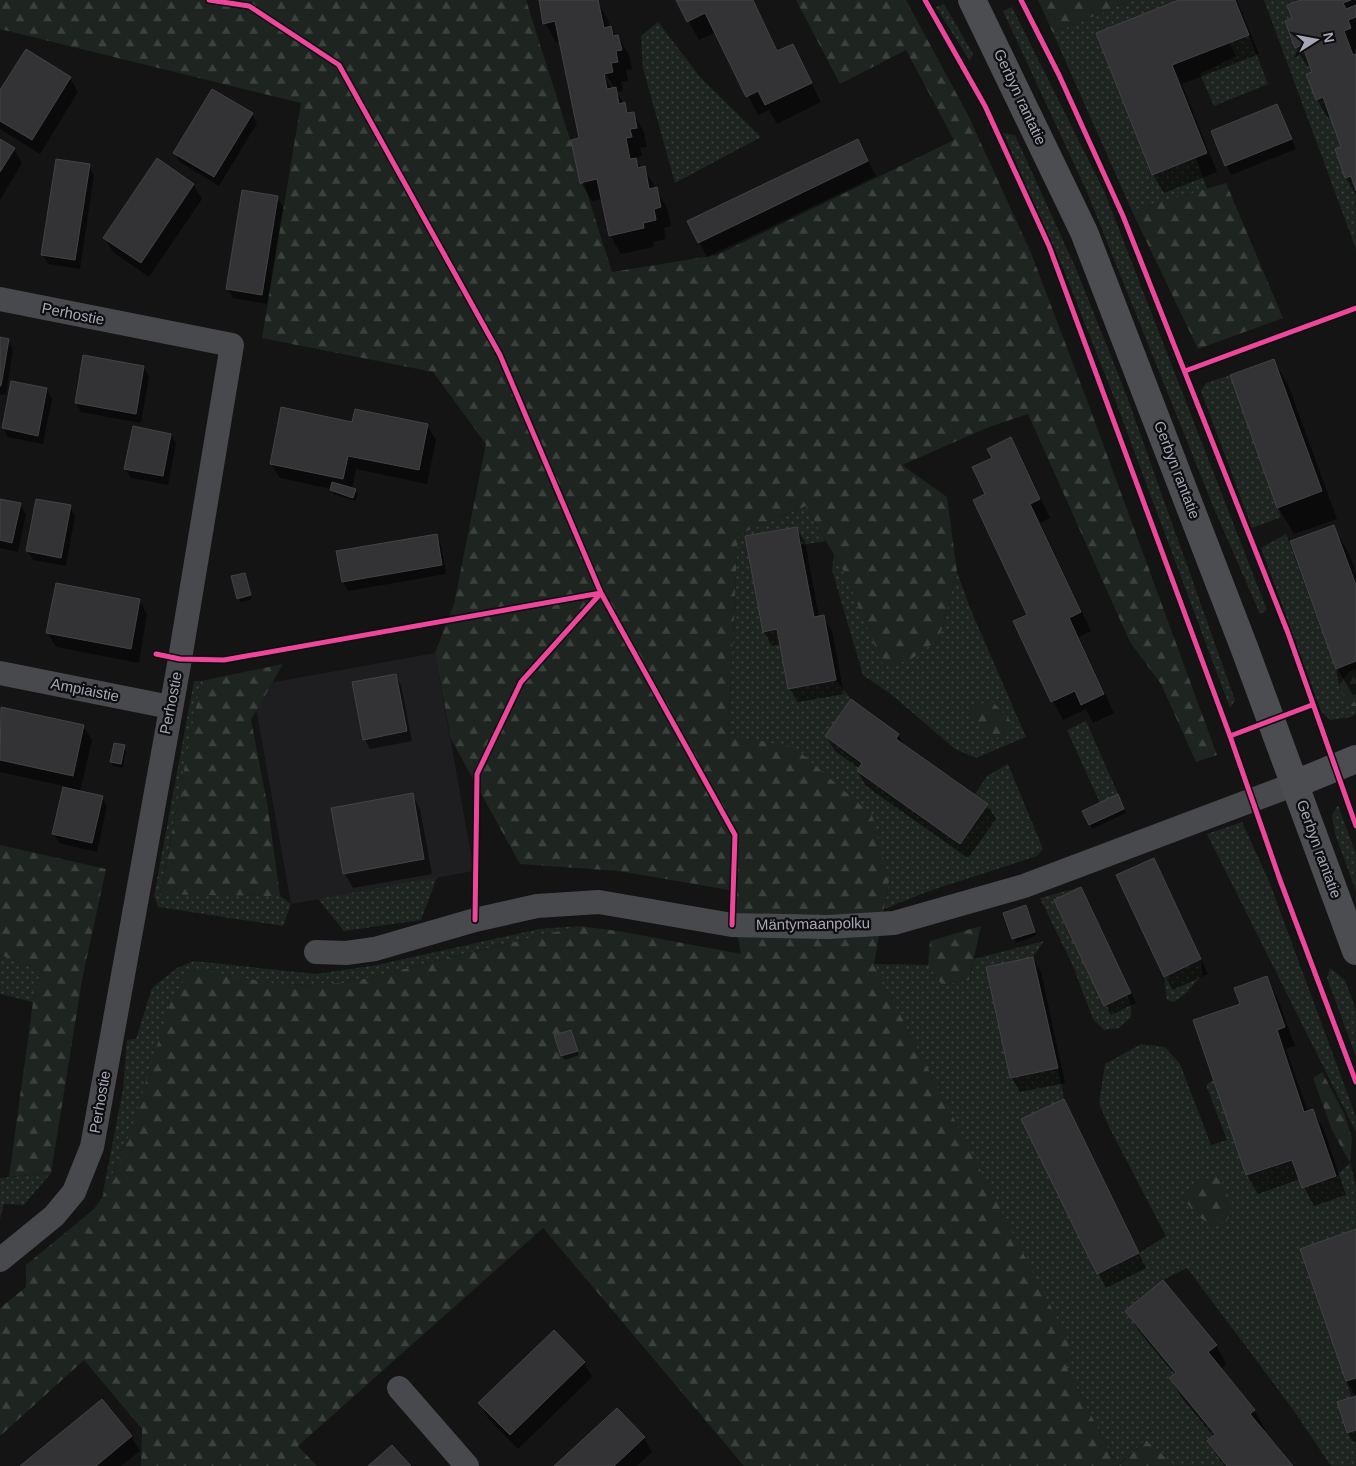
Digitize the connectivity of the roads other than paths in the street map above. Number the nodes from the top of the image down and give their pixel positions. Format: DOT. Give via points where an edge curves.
graph roads {
  1 [pos="972,0"];
  2 [pos="0,299"];
  3 [pos="0,673"];
  4 [pos="170,706"];
  5 [pos="1356,759"];
  6 [pos="1295,784"];
  7 [pos="1356,951"];
  8 [pos="316,952"];
  9 [pos="0,1260"];
  10 [pos="399,1388"];
  11 [pos="467,1466"];
  1 -- 6 [label="main road, Gerbyn rantatie" via="1084,232"];
  2 -- 4 [label="street, Perhostie" via="232,345"];
  3 -- 4 [label="street, Ampiaistie"];
  4 -- 9 [label="street, Perhostie" via="92,1147 74,1192 54,1216"];
  5 -- 6 [label="main road"];
  6 -- 7 [label="main road, Gerbyn rantatie"];
  6 -- 8 [label="street, Mäntymaanpolku" via="1024,886 894,923 828,927 732,925 599,902 537,906 375,949 346,953"];
  10 -- 11 [label="street"];
}
